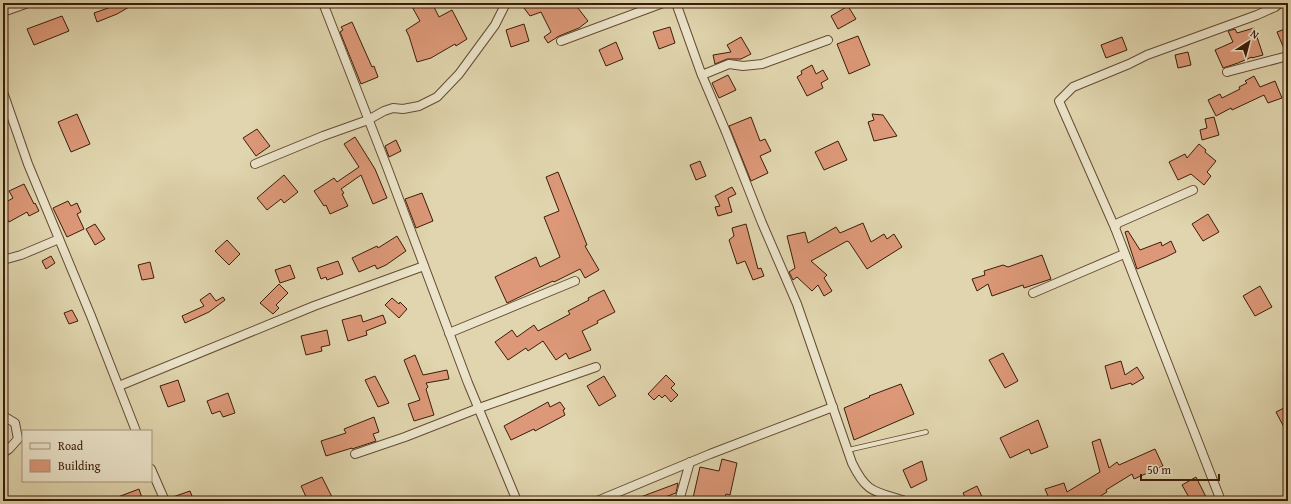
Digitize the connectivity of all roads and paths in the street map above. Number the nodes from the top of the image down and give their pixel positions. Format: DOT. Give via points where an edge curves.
graph roads {
  1 [pos="28,3"];
  2 [pos="323,3"];
  3 [pos="506,3"];
  4 [pos="663,3"];
  5 [pos="676,3"];
  6 [pos="1280,3"];
  7 [pos="3,12"];
  8 [pos="828,40"];
  9 [pos="561,41"];
  10 [pos="1288,56"];
  11 [pos="1227,72"];
  12 [pos="702,75"];
  13 [pos="3,92"];
  14 [pos="368,120"];
  15 [pos="255,164"];
  16 [pos="1193,190"];
  17 [pos="1115,228"];
  18 [pos="59,239"];
  19 [pos="1124,254"];
  20 [pos="3,260"];
  21 [pos="424,266"];
  22 [pos="575,282"];
  23 [pos="1033,293"];
  24 [pos="449,333"];
  25 [pos="596,367"];
  26 [pos="118,386"];
  27 [pos="833,407"];
  28 [pos="479,408"];
  29 [pos="3,417"];
  30 [pos="136,430"];
  31 [pos="926,432"];
  32 [pos="847,450"];
  33 [pos="3,453"];
  34 [pos="355,454"];
  35 [pos="690,462"];
  36 [pos="152,471"];
  37 [pos="165,501"];
  38 [pos="517,501"];
  39 [pos="597,501"];
  40 [pos="679,501"];
  41 [pos="905,501"];
  42 [pos="1221,501"];
  1 -- 7 [label="street"];
  2 -- 14 [label="street"];
  3 -- 14 [label="street" via="495,25 459,74 437,97 419,106 393,108"];
  4 -- 9 [label="street"];
  5 -- 12 [label="street"];
  6 -- 17 [label="street" via="1257,15 1147,55 1073,87 1059,101"];
  8 -- 12 [label="street" via="762,64 729,64"];
  10 -- 11 [label="street"];
  12 -- 27 [label="street" via="797,304"];
  13 -- 18 [label="street" via="28,164"];
  14 -- 15 [label="street"];
  14 -- 21 [label="street"];
  16 -- 17 [label="street" via="1118,223"];
  17 -- 19 [label="street"];
  18 -- 20 [label="street"];
  18 -- 26 [label="street"];
  19 -- 23 [label="street"];
  19 -- 42 [label="street"];
  21 -- 24 [label="street"];
  21 -- 26 [label="street" via="314,306"];
  22 -- 24 [label="street"];
  24 -- 28 [label="street"];
  25 -- 28 [label="street"];
  26 -- 30 [label="street"];
  27 -- 32 [label="street"];
  27 -- 35 [label="street"];
  28 -- 34 [label="street"];
  28 -- 38 [label="street"];
  29 -- 33 [label="street" via="15,423 18,438"];
  31 -- 32 [label="lane"];
  32 -- 41 [label="street" via="857,474 866,486"];
  35 -- 39 [label="street"];
  35 -- 40 [label="street"];
  36 -- 37 [label="street"];
}
